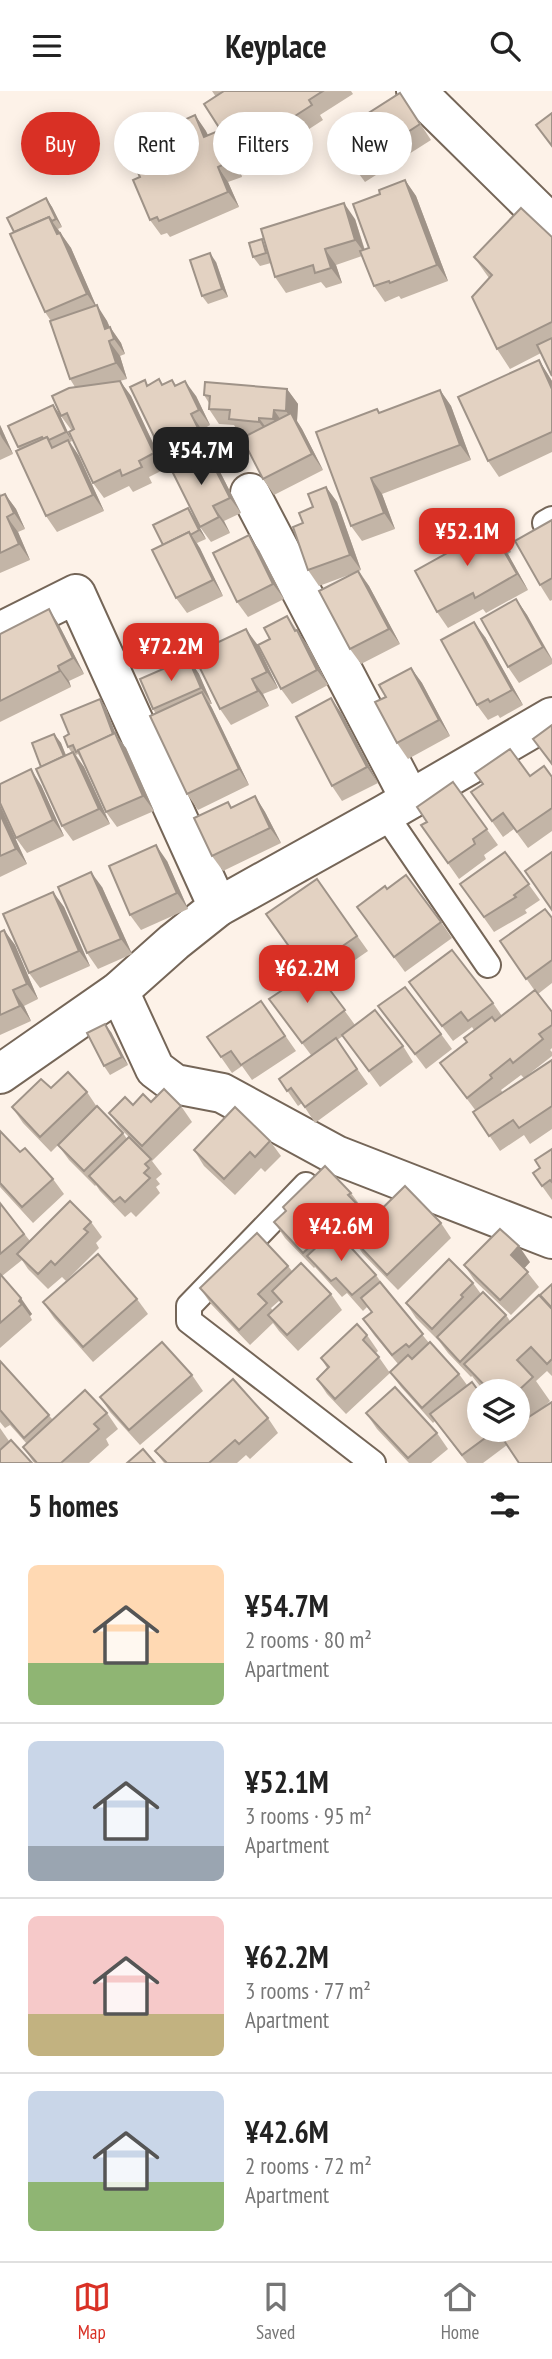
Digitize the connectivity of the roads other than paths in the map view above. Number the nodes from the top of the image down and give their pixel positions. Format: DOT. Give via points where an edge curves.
graph roads {
  1 [pos="416,91"];
  2 [pos="552,225"];
  3 [pos="250,493"];
  4 [pos="0,632"];
  5 [pos="552,717"];
  6 [pos="398,807"];
  7 [pos="218,907"];
  8 [pos="488,965"];
  9 [pos="119,991"];
  10 [pos="0,1074"];
  11 [pos="336,1155"];
  12 [pos="552,1239"];
  13 [pos="373,1463"];
  1 -- 2 [label="street"];
  3 -- 6 [label="street"];
  4 -- 7 [label="street" via="76,594"];
  5 -- 6 [label="street"];
  6 -- 7 [label="street"];
  6 -- 8 [label="lane"];
  7 -- 9 [label="street"];
  9 -- 10 [label="street"];
  9 -- 11 [label="street" via="155,1069 175,1084 222,1093"];
  11 -- 12 [label="street"];
  11 -- 13 [label="lane" via="189,1306 189,1321"];
}
